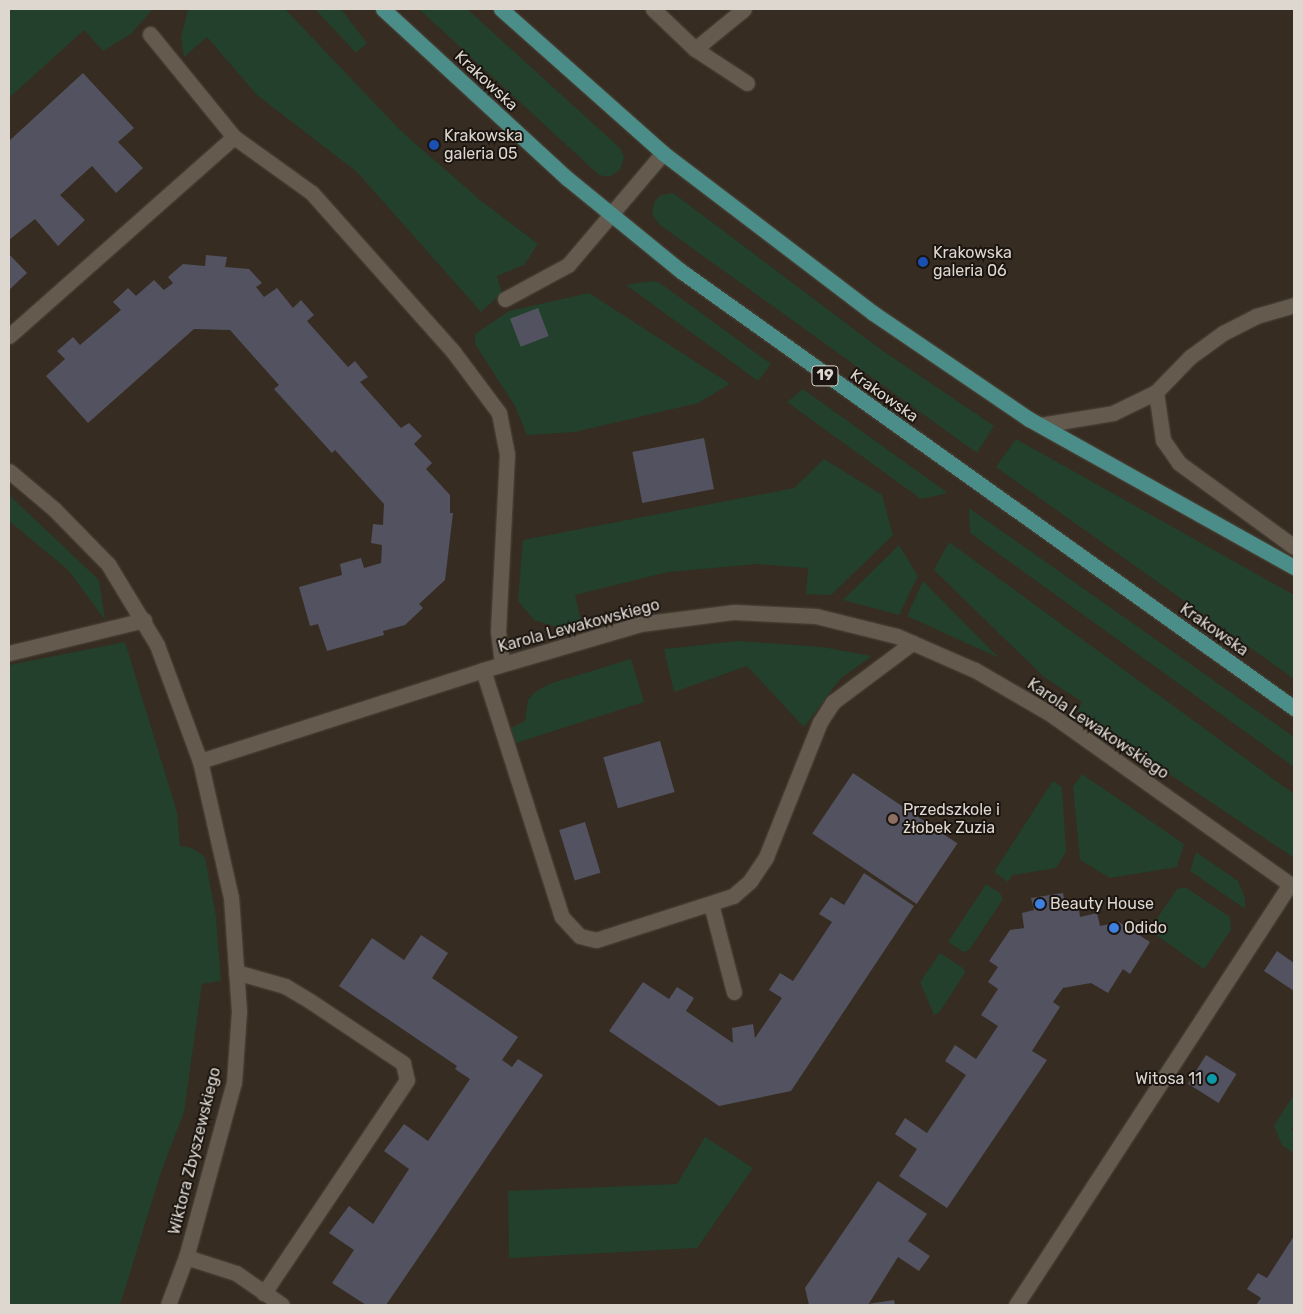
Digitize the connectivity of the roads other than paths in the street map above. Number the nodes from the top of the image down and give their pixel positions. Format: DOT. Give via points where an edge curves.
graph roads {
  1 [pos="383,9"];
  2 [pos="501,9"];
  3 [pos="654,9"];
  4 [pos="744,9"];
  5 [pos="150,34"];
  6 [pos="695,49"];
  7 [pos="747,84"];
  8 [pos="234,137"];
  9 [pos="663,153"];
  10 [pos="611,216"];
  11 [pos="505,299"];
  12 [pos="1294,305"];
  13 [pos="9,336"];
  14 [pos="1156,392"];
  15 [pos="1040,424"];
  16 [pos="9,471"];
  17 [pos="1294,547"];
  18 [pos="1294,567"];
  19 [pos="144,620"];
  20 [pos="912,643"];
  21 [pos="9,653"];
  22 [pos="502,664"];
  23 [pos="483,670"];
  24 [pos="1294,708"];
  25 [pos="200,761"];
  26 [pos="1292,885"];
  27 [pos="711,904"];
  28 [pos="236,972"];
  29 [pos="734,992"];
  30 [pos="186,1257"];
  31 [pos="264,1292"];
  32 [pos="168,1305"];
  33 [pos="282,1305"];
  34 [pos="1016,1305"];
  1 -- 10 [label="main road, Krakowska / 19"];
  2 -- 9 [label="main road"];
  3 -- 6 [label="street"];
  4 -- 6 [label="street"];
  5 -- 8 [label="street"];
  6 -- 7 [label="street"];
  8 -- 13 [label="street"];
  8 -- 22 [label="street" via="312,193 452,350 499,413 507,454 498,632"];
  9 -- 10 [label="street"];
  9 -- 15 [label="main road" via="873,313"];
  10 -- 11 [label="street" via="568,265"];
  10 -- 24 [label="main road, Krakowska / 19" via="799,358"];
  12 -- 14 [label="street" via="1256,316 1223,333 1190,357"];
  14 -- 15 [label="street" via="1114,413"];
  14 -- 17 [label="street" via="1163,440 1179,463"];
  15 -- 18 [label="main road"];
  16 -- 19 [label="street, Wiktora Zbyszewskiego" via="54,509 108,564"];
  19 -- 21 [label="street"];
  19 -- 25 [label="street, Wiktora Zbyszewskiego" via="164,661"];
  20 -- 22 [label="street, Karola Lewakowskiego" via="862,626 816,616 734,612 640,624"];
  20 -- 26 [label="street, Karola Lewakowskiego" via="975,670 1049,713"];
  20 -- 27 [label="street" via="832,702 820,722 766,857 750,881 733,896"];
  22 -- 23 [label="street, Karola Lewakowskiego"];
  23 -- 25 [label="street, Karola Lewakowskiego"];
  23 -- 27 [label="street" via="562,917 568,926 580,936 596,940"];
  25 -- 28 [label="street, Wiktora Zbyszewskiego" via="231,897"];
  26 -- 34 [label="street"];
  27 -- 29 [label="street"];
  28 -- 30 [label="street, Wiktora Zbyszewskiego" via="239,1011 234,1082"];
  28 -- 31 [label="street" via="285,986 310,1001 404,1063 407,1080"];
  30 -- 31 [label="street" via="236,1274"];
  30 -- 32 [label="street, Wiktora Zbyszewskiego"];
  31 -- 33 [label="street"];
}
